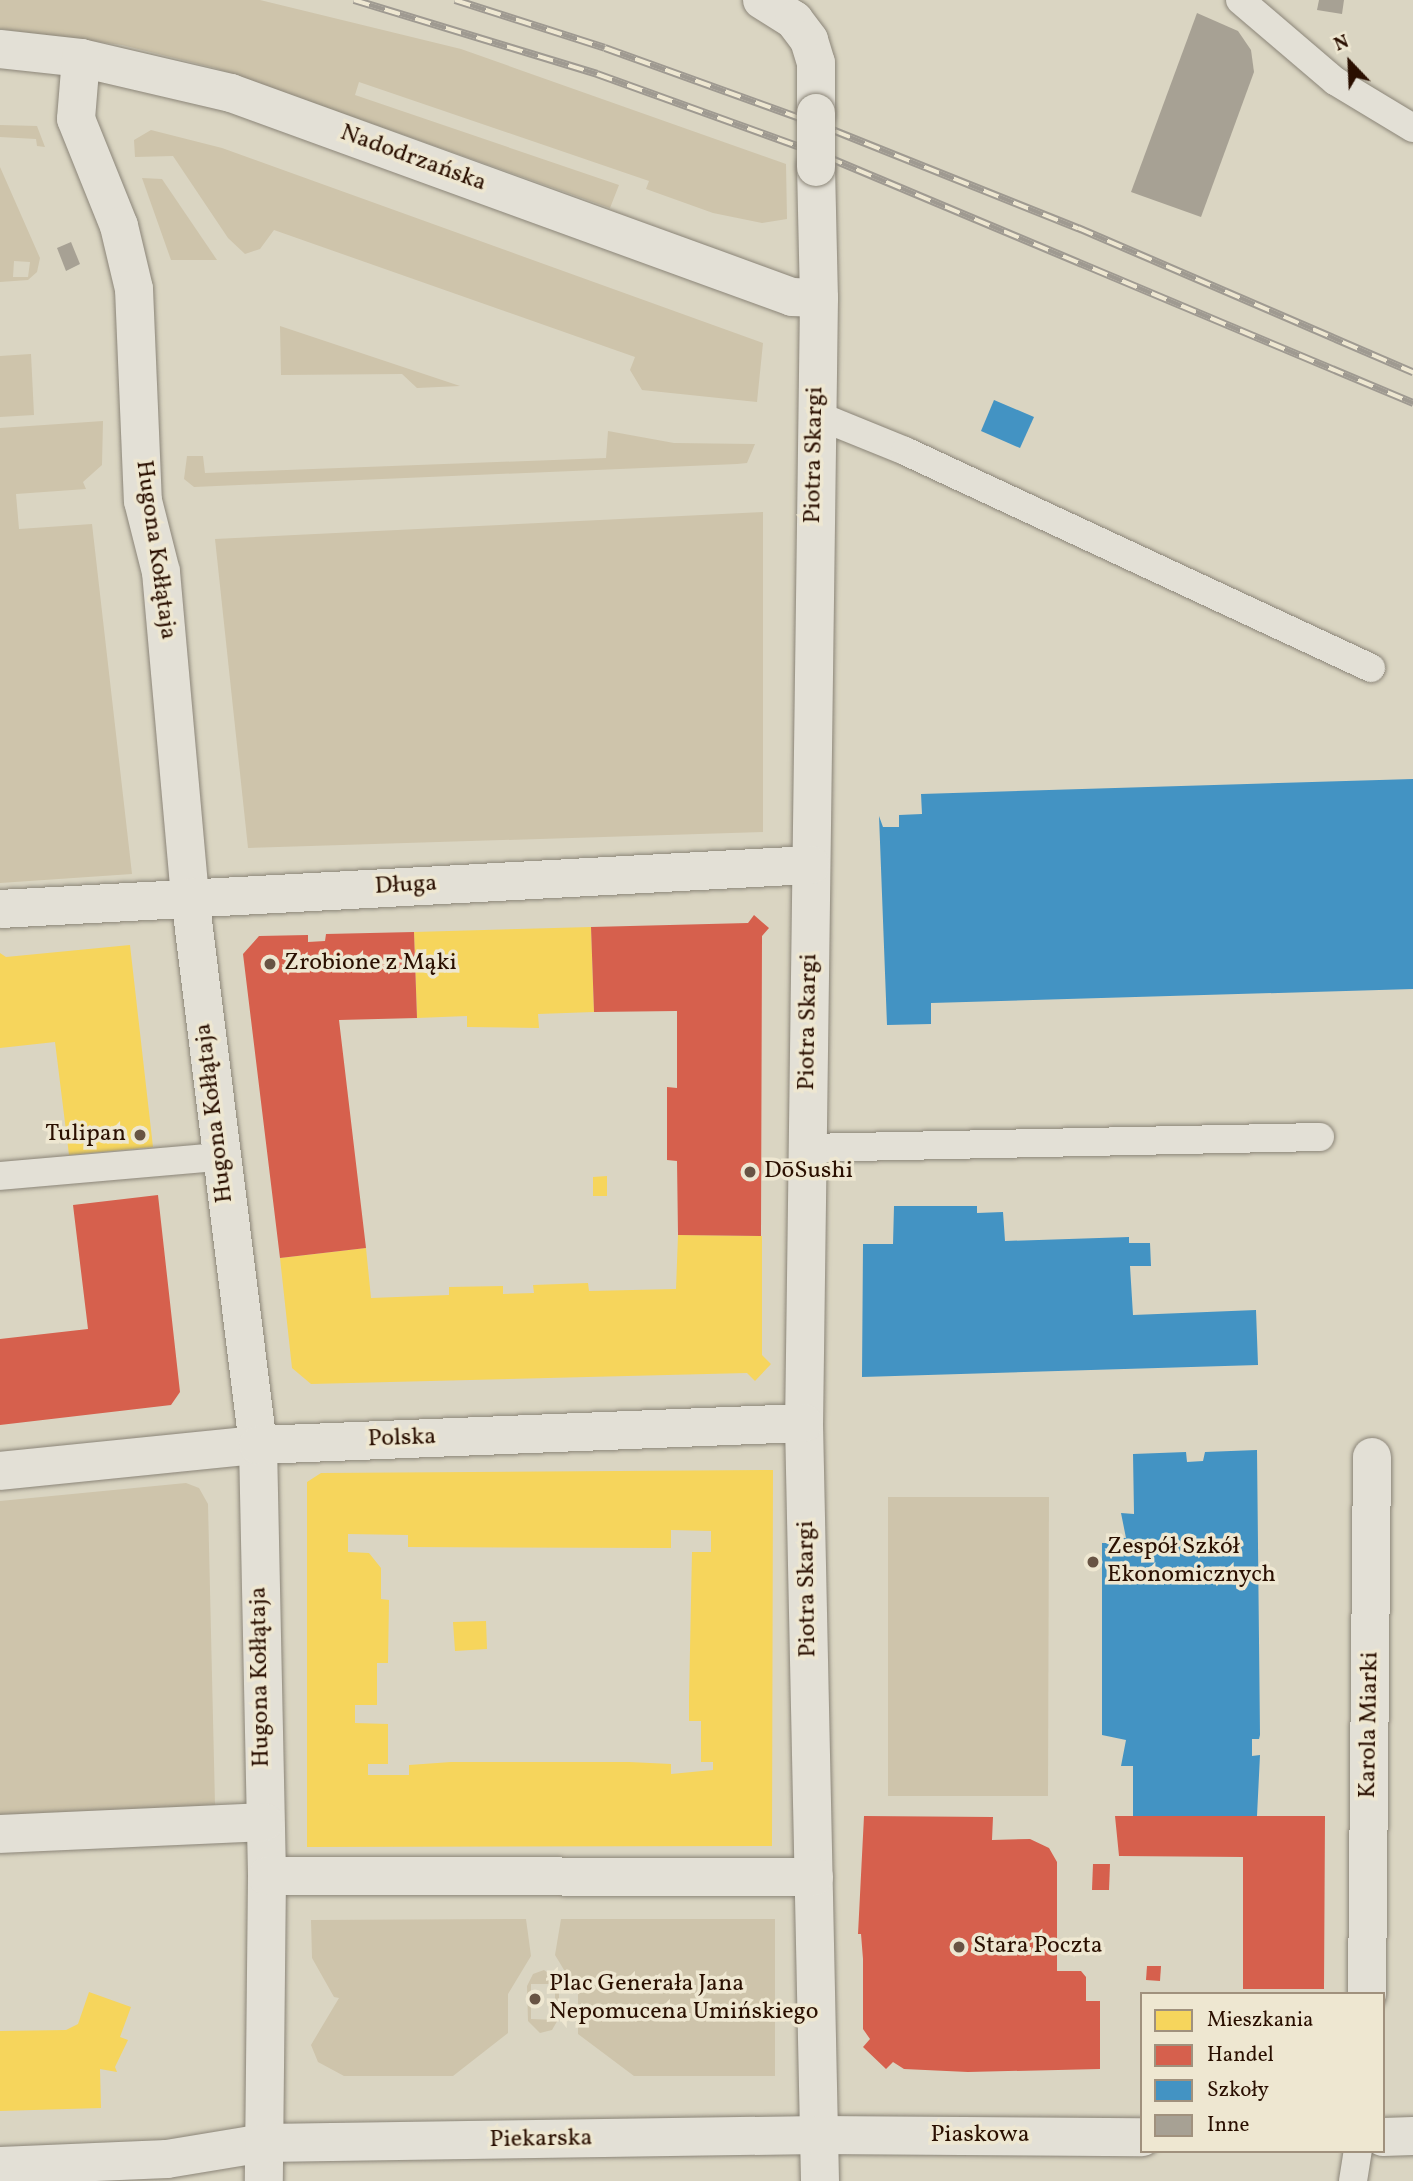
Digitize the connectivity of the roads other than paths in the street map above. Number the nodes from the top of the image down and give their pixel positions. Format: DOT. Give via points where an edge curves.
graph roads {
  1 [pos="762,0"];
  2 [pos="1240,0"];
  3 [pos="0,49"];
  4 [pos="81,58"];
  5 [pos="1413,128"];
  6 [pos="819,298"];
  7 [pos="814,414"];
  8 [pos="1371,668"];
  9 [pos="811,865"];
  10 [pos="190,897"];
  11 [pos="0,909"];
  12 [pos="1320,1137"];
  13 [pos="807,1148"];
  14 [pos="219,1157"];
  15 [pos="0,1176"];
  16 [pos="804,1423"];
  17 [pos="258,1445"];
  18 [pos="1372,1457"];
  19 [pos="0,1471"];
  20 [pos="264,1822"];
  21 [pos="0,1835"];
  22 [pos="267,1876"];
  23 [pos="814,1877"];
  24 [pos="1367,1992"];
  25 [pos="819,2135"];
  26 [pos="1413,2136"];
  27 [pos="1140,2137"];
  28 [pos="1385,2137"];
  29 [pos="264,2143"];
  30 [pos="1358,2153"];
  31 [pos="0,2166"];
  32 [pos="264,2181"];
  33 [pos="820,2181"];
  34 [pos="1353,2181"];
  1 -- 6 [label="street, Piotra Skargi, bridge" via="794,20 809,40 816,63"];
  2 -- 5 [label="lane" via="1335,81"];
  3 -- 4 [label="street, Nadodrzańska"];
  4 -- 6 [label="street, Nadodrzańska" via="231,93 792,297"];
  4 -- 10 [label="street, Hugona Kołłątaja" via="76,119 119,226 134,289 143,501 162,572"];
  6 -- 7 [label="street, Piotra Skargi"];
  7 -- 8 [label="lane" via="905,451"];
  7 -- 9 [label="street, Piotra Skargi"];
  9 -- 10 [label="street, Długa"];
  9 -- 13 [label="street, Piotra Skargi"];
  10 -- 11 [label="street, Długa"];
  10 -- 14 [label="street, Hugona Kołłątaja"];
  12 -- 13 [label="lane"];
  13 -- 16 [label="street, Piotra Skargi"];
  14 -- 15 [label="lane"];
  14 -- 17 [label="street, Hugona Kołłątaja"];
  16 -- 17 [label="street, Polska"];
  16 -- 23 [label="street, Piotra Skargi"];
  17 -- 19 [label="street, Polska"];
  17 -- 20 [label="street, Hugona Kołłątaja"];
  18 -- 24 [label="street, Karola Miarki"];
  20 -- 21 [label="street"];
  20 -- 22 [label="street, Hugona Kołłątaja"];
  22 -- 23 [label="street"];
  22 -- 29 [label="street, Hugona Kołłątaja"];
  23 -- 25 [label="street, Piotra Skargi"];
  25 -- 27 [label="street, Piaskowa"];
  25 -- 29 [label="street, Piekarska"];
  25 -- 33 [label="street, Piotra Skargi"];
  26 -- 28 [label="street"];
  29 -- 31 [label="street, Piekarska" via="167,2159"];
  29 -- 32 [label="street, Hugona Kołłątaja"];
  30 -- 34 [label="lane"];
}
